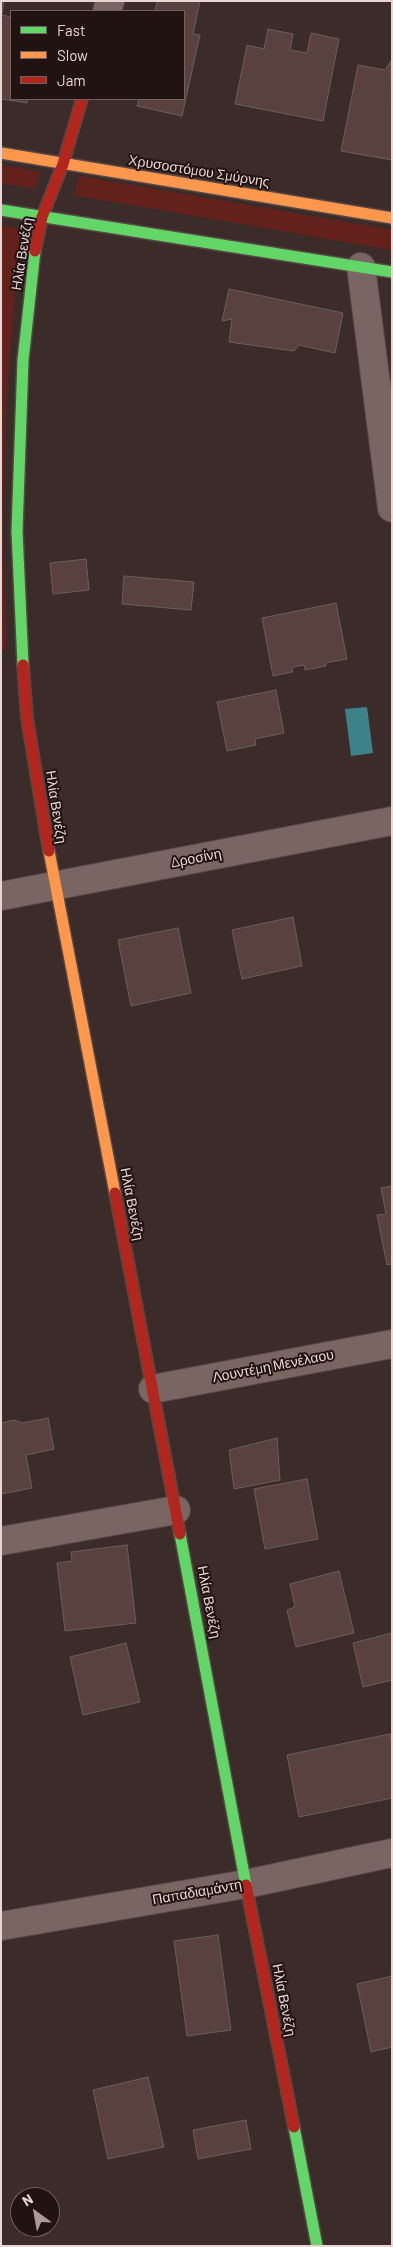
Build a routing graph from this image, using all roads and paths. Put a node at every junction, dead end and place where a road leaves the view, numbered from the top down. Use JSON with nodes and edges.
{"nodes":[{"id":1,"x":82,"y":100,"type":"edge"},
{"id":2,"x":1,"y":153,"type":"edge"},
{"id":3,"x":64,"y":164,"type":"junction"},
{"id":4,"x":1,"y":210,"type":"edge"},
{"id":5,"x":42,"y":217,"type":"junction"},
{"id":6,"x":392,"y":218,"type":"edge"},
{"id":7,"x":361,"y":267,"type":"junction"},
{"id":8,"x":392,"y":272,"type":"edge"},
{"id":9,"x":392,"y":508,"type":"edge"},
{"id":10,"x":392,"y":821,"type":"edge"},
{"id":11,"x":54,"y":884,"type":"junction"},
{"id":12,"x":1,"y":896,"type":"edge"},
{"id":13,"x":392,"y":1344,"type":"edge"},
{"id":14,"x":153,"y":1389,"type":"junction"},
{"id":15,"x":176,"y":1510,"type":"junction"},
{"id":16,"x":1,"y":1541,"type":"edge"},
{"id":17,"x":392,"y":1853,"type":"edge"},
{"id":18,"x":246,"y":1884,"type":"junction"},
{"id":19,"x":1,"y":1926,"type":"edge"},
{"id":20,"x":317,"y":2246,"type":"edge"}],
"edges":[{"from":1,"to":3,"type":"street","name":"Ηλία Βενέζη"},
{"from":2,"to":3,"type":"street","name":"Χρυσοστόμου Σμύρνης"},
{"from":3,"to":5,"type":"street","name":"Ηλία Βενέζη"},
{"from":3,"to":6,"type":"street","name":"Χρυσοστόμου Σμύρνης"},
{"from":4,"to":5,"type":"street"},
{"from":5,"to":7,"type":"street"},
{"from":5,"to":11,"type":"street","name":"Ηλία Βενέζη"},
{"from":7,"to":8,"type":"street"},
{"from":7,"to":9,"type":"street"},
{"from":10,"to":11,"type":"street","name":"Δροσίνη"},
{"from":11,"to":12,"type":"street","name":"Δροσίνη"},
{"from":11,"to":14,"type":"street","name":"Ηλία Βενέζη"},
{"from":13,"to":14,"type":"street","name":"Λουντέμη Μενέλαου"},
{"from":14,"to":15,"type":"street","name":"Ηλία Βενέζη"},
{"from":15,"to":16,"type":"street"},
{"from":15,"to":18,"type":"street","name":"Ηλία Βενέζη"},
{"from":17,"to":18,"type":"street","name":"Παπαδιαμάντη"},
{"from":18,"to":19,"type":"street","name":"Παπαδιαμάντη"},
{"from":18,"to":20,"type":"street","name":"Ηλία Βενέζη"}]}
